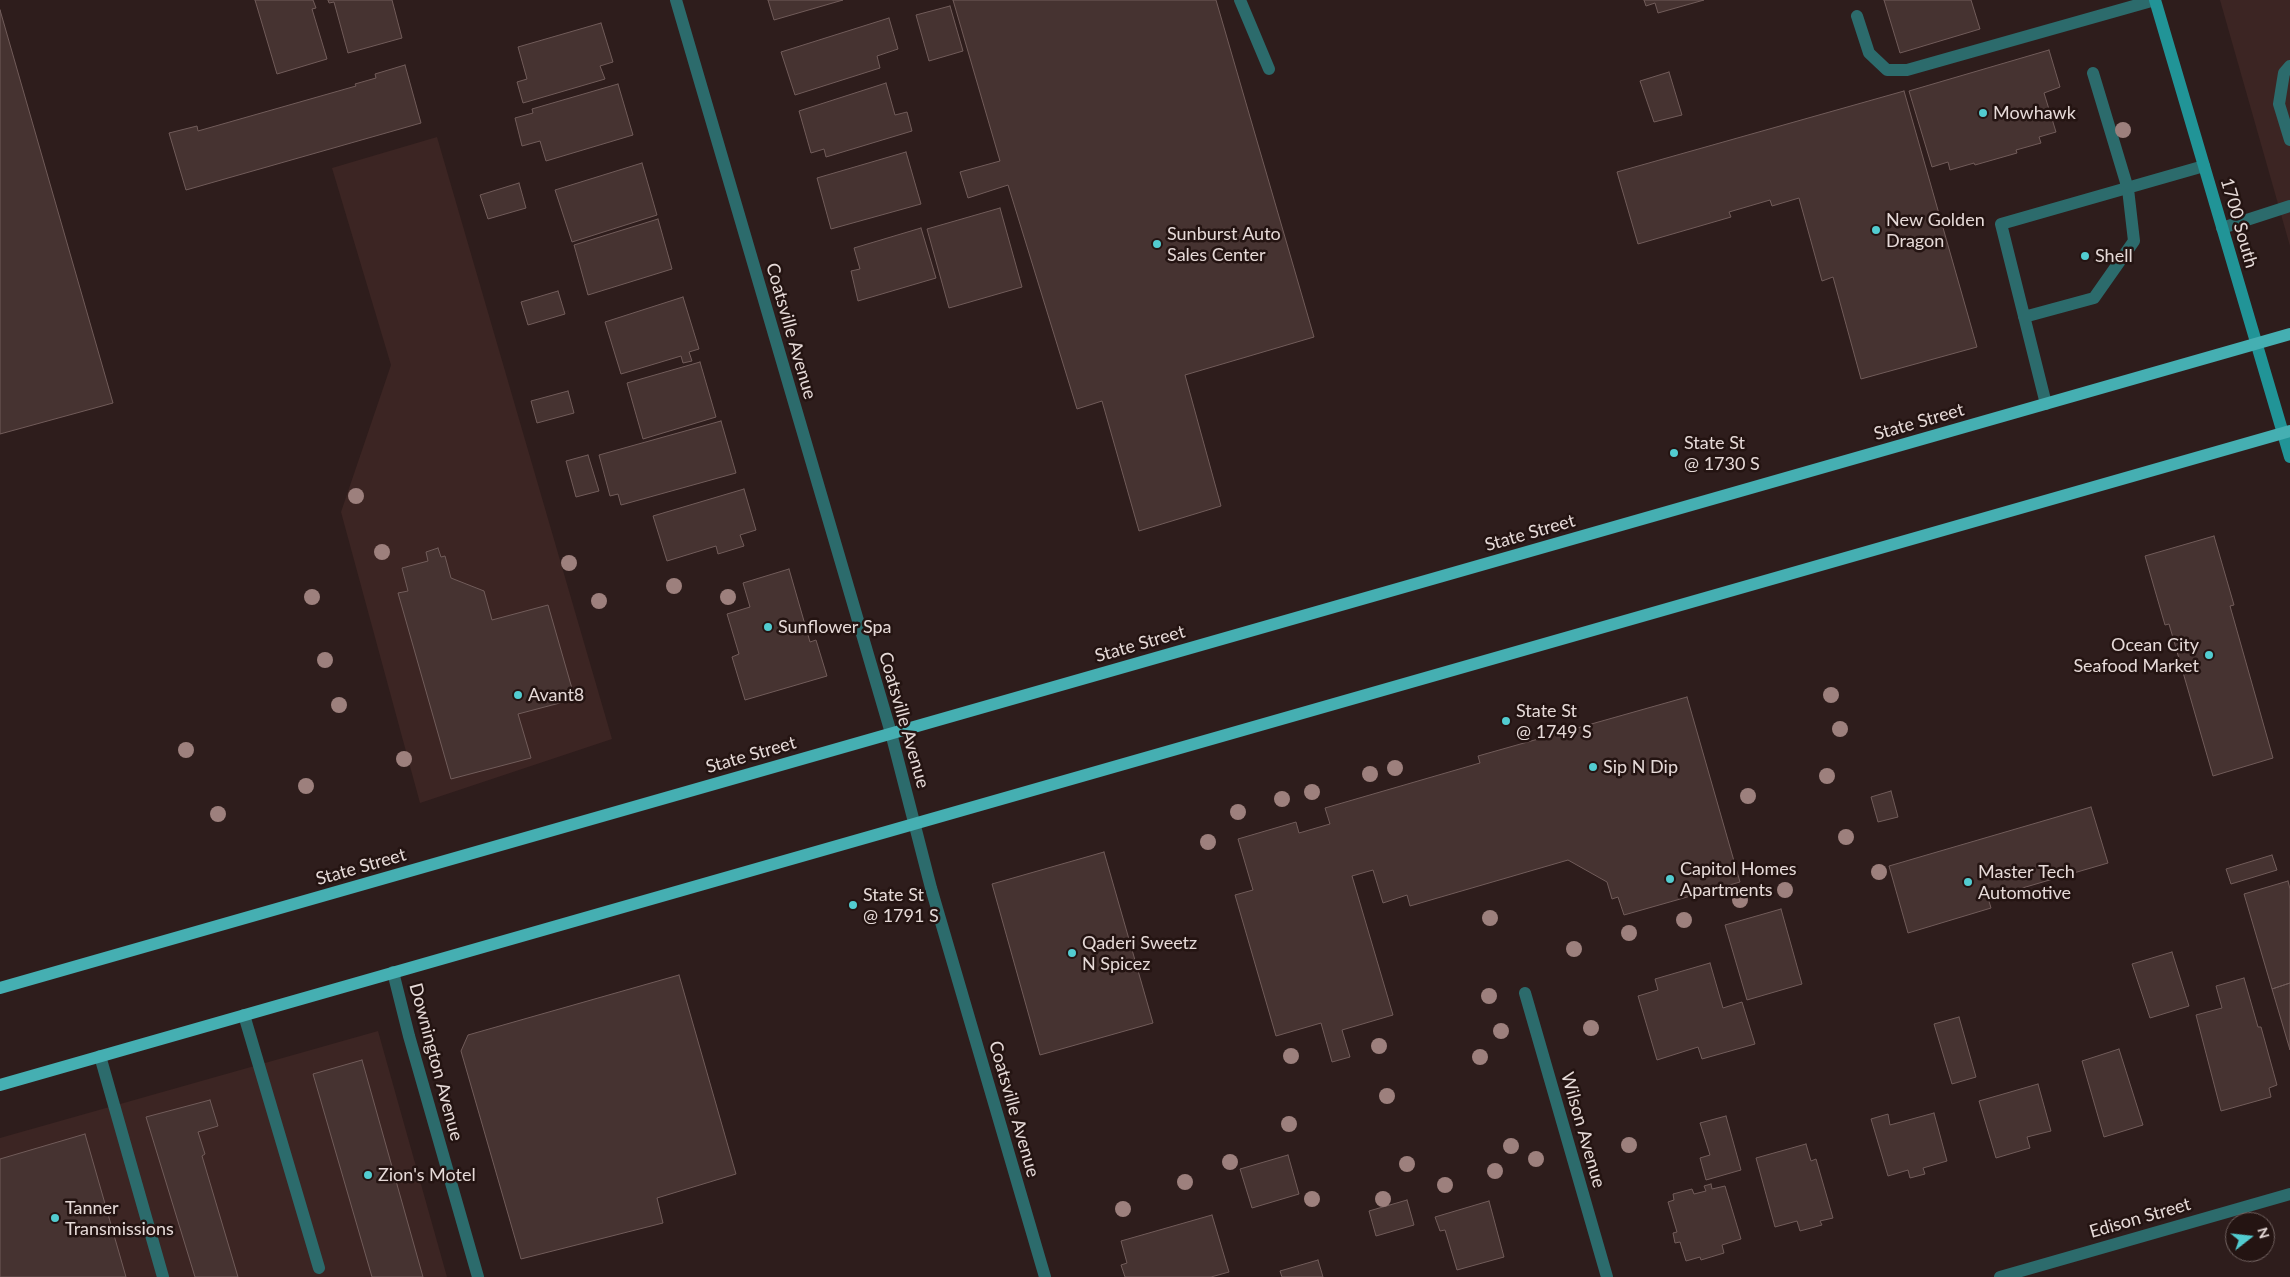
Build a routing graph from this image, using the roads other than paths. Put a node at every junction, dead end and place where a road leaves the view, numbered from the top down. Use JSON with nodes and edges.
{"nodes":[{"id":1,"x":676,"y":0,"type":"edge"},
{"id":2,"x":1240,"y":0,"type":"edge"},
{"id":3,"x":2155,"y":0,"type":"edge"},
{"id":4,"x":1857,"y":16,"type":"dead end"},
{"id":5,"x":2290,"y":66,"type":"edge"},
{"id":6,"x":1269,"y":69,"type":"dead end"},
{"id":7,"x":2093,"y":73,"type":"dead end"},
{"id":8,"x":2290,"y":140,"type":"edge"},
{"id":9,"x":2204,"y":166,"type":"junction"},
{"id":10,"x":2128,"y":188,"type":"junction"},
{"id":11,"x":2290,"y":206,"type":"edge"},
{"id":12,"x":2222,"y":228,"type":"junction"},
{"id":13,"x":2024,"y":318,"type":"junction"},
{"id":14,"x":2290,"y":334,"type":"edge"},
{"id":15,"x":2256,"y":344,"type":"junction"},
{"id":16,"x":2046,"y":404,"type":"junction"},
{"id":17,"x":2287,"y":432,"type":"edge"},
{"id":18,"x":2290,"y":457,"type":"edge"},
{"id":19,"x":891,"y":733,"type":"junction"},
{"id":20,"x":915,"y":824,"type":"junction"},
{"id":21,"x":393,"y":972,"type":"junction"},
{"id":22,"x":0,"y":988,"type":"edge"},
{"id":23,"x":1526,"y":993,"type":"dead end"},
{"id":24,"x":244,"y":1015,"type":"junction"},
{"id":25,"x":100,"y":1056,"type":"junction"},
{"id":26,"x":0,"y":1085,"type":"edge"},
{"id":27,"x":2290,"y":1194,"type":"edge"},
{"id":28,"x":319,"y":1268,"type":"dead end"},
{"id":29,"x":163,"y":1277,"type":"edge"},
{"id":30,"x":478,"y":1277,"type":"edge"},
{"id":31,"x":1045,"y":1277,"type":"edge"},
{"id":32,"x":1607,"y":1277,"type":"edge"},
{"id":33,"x":2000,"y":1277,"type":"edge"}],
"edges":[{"from":1,"to":19,"type":"street","name":"Coatsville Avenue"},
{"from":2,"to":6,"type":"street"},
{"from":3,"to":4,"type":"street"},
{"from":3,"to":9,"type":"street","name":"1700 South"},
{"from":5,"to":8,"type":"street"},
{"from":7,"to":10,"type":"street"},
{"from":9,"to":10,"type":"street"},
{"from":9,"to":12,"type":"street","name":"1700 South"},
{"from":10,"to":13,"type":"street"},
{"from":10,"to":13,"type":"street"},
{"from":11,"to":12,"type":"street"},
{"from":12,"to":15,"type":"street","name":"1700 South"},
{"from":13,"to":16,"type":"street"},
{"from":14,"to":15,"type":"main road","name":"State Street"},
{"from":15,"to":16,"type":"main road","name":"State Street"},
{"from":15,"to":17,"type":"street","name":"1700 South"},
{"from":16,"to":19,"type":"main road","name":"State Street"},
{"from":17,"to":18,"type":"street","name":"1700 South"},
{"from":17,"to":20,"type":"main road"},
{"from":19,"to":20,"type":"street","name":"Coatsville Avenue"},
{"from":19,"to":22,"type":"main road","name":"State Street"},
{"from":20,"to":21,"type":"main road"},
{"from":20,"to":31,"type":"street","name":"Coatsville Avenue"},
{"from":21,"to":24,"type":"main road"},
{"from":21,"to":30,"type":"street","name":"Downington Avenue"},
{"from":23,"to":32,"type":"street","name":"Wilson Avenue"},
{"from":24,"to":25,"type":"main road"},
{"from":24,"to":28,"type":"street"},
{"from":25,"to":26,"type":"main road"},
{"from":25,"to":29,"type":"street"},
{"from":27,"to":33,"type":"street","name":"Edison Street"}]}
